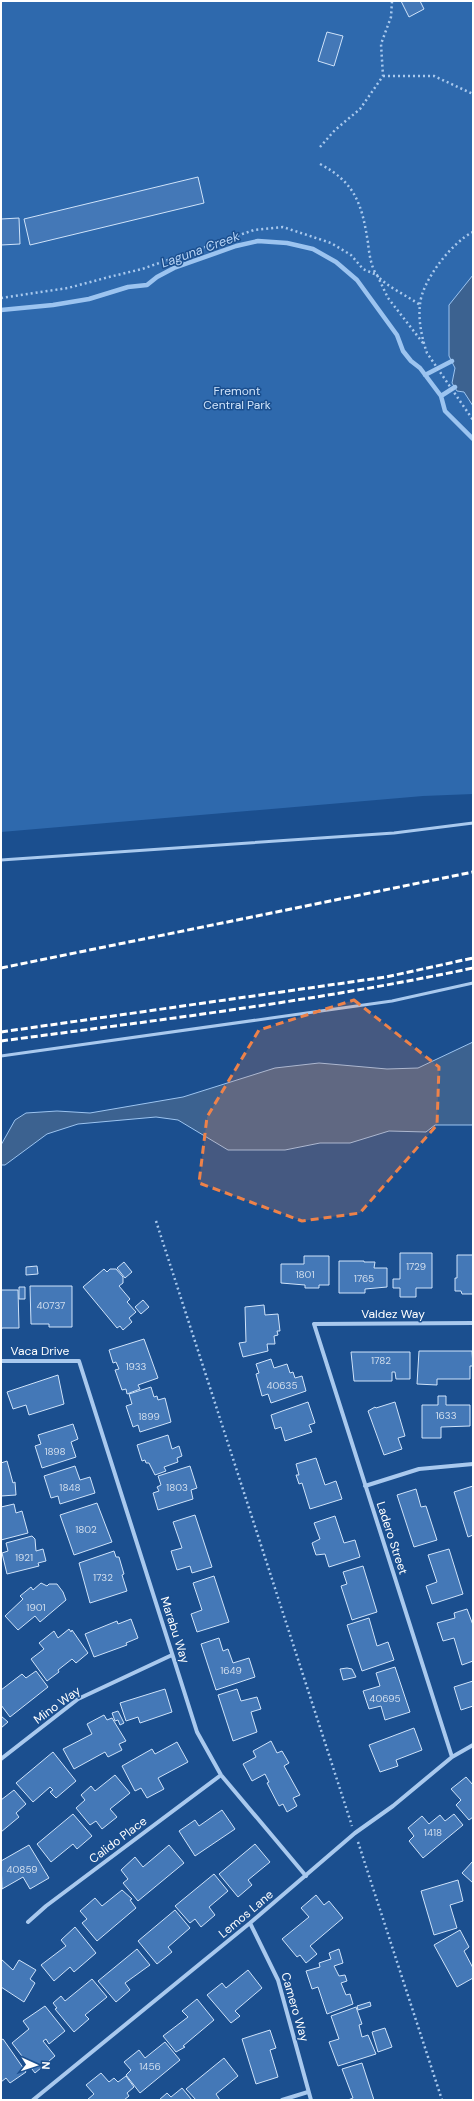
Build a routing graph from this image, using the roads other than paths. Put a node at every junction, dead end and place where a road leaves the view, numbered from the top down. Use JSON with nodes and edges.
{"nodes":[{"id":1,"x":473,"y":823,"type":"edge"},
{"id":2,"x":1,"y":860,"type":"edge"},
{"id":3,"x":473,"y":983,"type":"edge"},
{"id":4,"x":1,"y":1056,"type":"edge"},
{"id":5,"x":473,"y":1323,"type":"edge"},
{"id":6,"x":314,"y":1324,"type":"joint"},
{"id":7,"x":79,"y":1360,"type":"joint"},
{"id":8,"x":1,"y":1361,"type":"edge"},
{"id":9,"x":473,"y":1464,"type":"edge"},
{"id":10,"x":365,"y":1486,"type":"junction"},
{"id":11,"x":172,"y":1655,"type":"junction"},
{"id":12,"x":473,"y":1745,"type":"edge"},
{"id":13,"x":452,"y":1757,"type":"junction"},
{"id":14,"x":1,"y":1759,"type":"edge"},
{"id":15,"x":221,"y":1775,"type":"junction"},
{"id":16,"x":306,"y":1876,"type":"junction"},
{"id":17,"x":28,"y":1922,"type":"dead end"},
{"id":18,"x":250,"y":1923,"type":"junction"},
{"id":19,"x":308,"y":2092,"type":"junction"},
{"id":20,"x":33,"y":2100,"type":"edge"},
{"id":21,"x":282,"y":2100,"type":"edge"},
{"id":22,"x":311,"y":2100,"type":"edge"}],
"edges":[{"from":1,"to":2,"type":"lane"},
{"from":3,"to":4,"type":"lane"},
{"from":5,"to":6,"type":"street","name":"Valdez Way"},
{"from":6,"to":10,"type":"street","name":"Ladero Street"},
{"from":7,"to":8,"type":"street","name":"Vaca Drive"},
{"from":7,"to":11,"type":"street","name":"Marabu Way"},
{"from":9,"to":10,"type":"street"},
{"from":10,"to":13,"type":"street","name":"Ladero Street"},
{"from":11,"to":14,"type":"street","name":"Mino Way"},
{"from":11,"to":15,"type":"street","name":"Marabu Way"},
{"from":12,"to":13,"type":"street","name":"Lemos Lane"},
{"from":13,"to":16,"type":"street","name":"Lemos Lane"},
{"from":15,"to":16,"type":"street","name":"Marabu Way"},
{"from":15,"to":17,"type":"street","name":"Calido Place"},
{"from":16,"to":18,"type":"street","name":"Lemos Lane"},
{"from":18,"to":19,"type":"street","name":"Camero Way"},
{"from":18,"to":20,"type":"street","name":"Lemos Lane"},
{"from":19,"to":21,"type":"street"},
{"from":19,"to":22,"type":"street","name":"Camero Way"}]}
